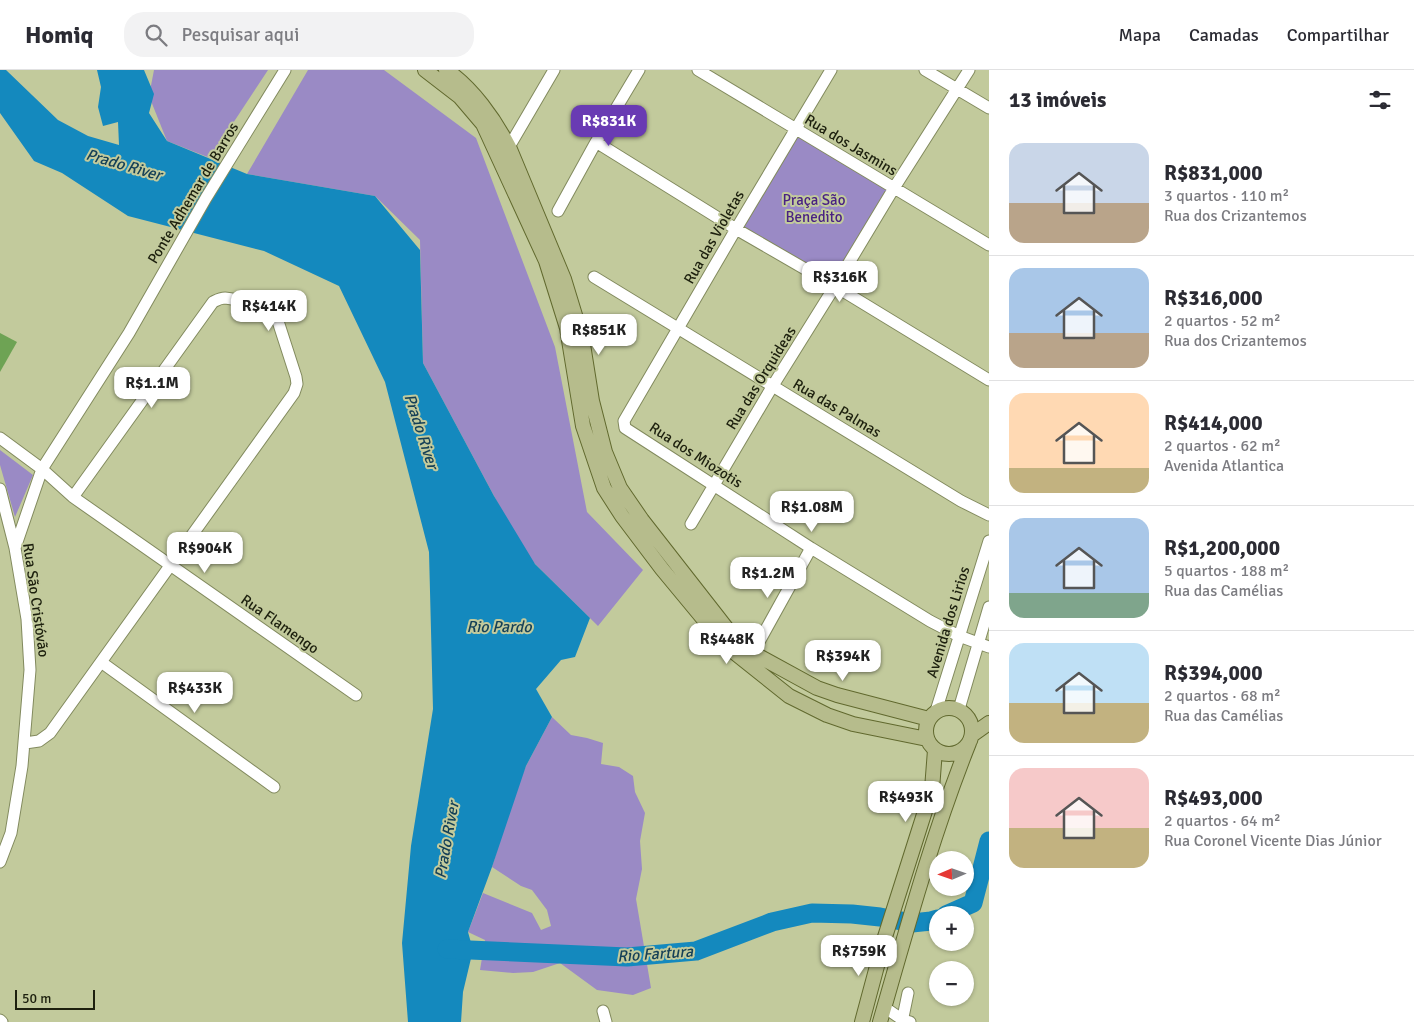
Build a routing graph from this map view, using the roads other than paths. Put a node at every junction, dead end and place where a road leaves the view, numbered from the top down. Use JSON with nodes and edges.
{"nodes":[{"id":1,"x":285,"y":70,"type":"edge"},
{"id":2,"x":425,"y":70,"type":"edge"},
{"id":3,"x":446,"y":70,"type":"edge"},
{"id":4,"x":554,"y":70,"type":"edge"},
{"id":5,"x":639,"y":70,"type":"edge"},
{"id":6,"x":698,"y":70,"type":"edge"},
{"id":7,"x":831,"y":70,"type":"edge"},
{"id":8,"x":925,"y":70,"type":"edge"},
{"id":9,"x":968,"y":70,"type":"edge"},
{"id":10,"x":957,"y":89,"type":"junction"},
{"id":11,"x":989,"y":108,"type":"edge"},
{"id":12,"x":795,"y":129,"type":"junction"},
{"id":13,"x":596,"y":142,"type":"junction"},
{"id":14,"x":509,"y":147,"type":"junction"},
{"id":15,"x":894,"y":188,"type":"junction"},
{"id":16,"x":558,"y":211,"type":"dead end"},
{"id":17,"x":736,"y":229,"type":"junction"},
{"id":18,"x":989,"y":245,"type":"edge"},
{"id":19,"x":594,"y":277,"type":"dead end"},
{"id":20,"x":835,"y":286,"type":"junction"},
{"id":21,"x":678,"y":328,"type":"junction"},
{"id":22,"x":989,"y":380,"type":"edge"},
{"id":23,"x":772,"y":387,"type":"junction"},
{"id":24,"x":624,"y":421,"type":"joint"},
{"id":25,"x":0,"y":438,"type":"edge"},
{"id":26,"x":42,"y":469,"type":"junction"},
{"id":27,"x":714,"y":485,"type":"junction"},
{"id":28,"x":0,"y":489,"type":"edge"},
{"id":29,"x":73,"y":497,"type":"junction"},
{"id":30,"x":989,"y":515,"type":"edge"},
{"id":31,"x":692,"y":524,"type":"dead end"},
{"id":32,"x":989,"y":541,"type":"edge"},
{"id":33,"x":15,"y":548,"type":"junction"},
{"id":34,"x":811,"y":548,"type":"junction"},
{"id":35,"x":170,"y":566,"type":"junction"},
{"id":36,"x":989,"y":606,"type":"edge"},
{"id":37,"x":959,"y":636,"type":"junction"},
{"id":38,"x":978,"y":643,"type":"junction"},
{"id":39,"x":989,"y":647,"type":"edge"},
{"id":40,"x":750,"y":658,"type":"junction"},
{"id":41,"x":101,"y":662,"type":"junction"},
{"id":42,"x":356,"y":695,"type":"dead end"},
{"id":43,"x":959,"y":709,"type":"junction"},
{"id":44,"x":932,"y":715,"type":"junction"},
{"id":45,"x":989,"y":716,"type":"edge"},
{"id":46,"x":970,"y":719,"type":"junction"},
{"id":47,"x":989,"y":723,"type":"edge"},
{"id":48,"x":971,"y":739,"type":"junction"},
{"id":49,"x":25,"y":743,"type":"junction"},
{"id":50,"x":931,"y":744,"type":"junction"},
{"id":51,"x":274,"y":787,"type":"dead end"},
{"id":52,"x":0,"y":862,"type":"edge"},
{"id":53,"x":908,"y":993,"type":"dead end"},
{"id":54,"x":884,"y":1007,"type":"junction"},
{"id":55,"x":862,"y":1022,"type":"edge"},
{"id":56,"x":880,"y":1022,"type":"edge"},
{"id":57,"x":904,"y":1022,"type":"edge"}],
"edges":[{"from":1,"to":26,"type":"street","name":"Ponte Adhemar de Barros"},
{"from":2,"to":40,"type":"main road"},
{"from":3,"to":14,"type":"main road"},
{"from":4,"to":14,"type":"street"},
{"from":5,"to":13,"type":"street"},
{"from":6,"to":12,"type":"street","name":"Rua dos Jasmins"},
{"from":7,"to":12,"type":"street","name":"Rua das Violetas"},
{"from":8,"to":10,"type":"street"},
{"from":9,"to":10,"type":"street","name":"Rua das Orquideas"},
{"from":10,"to":11,"type":"street"},
{"from":10,"to":15,"type":"street","name":"Rua das Orquideas"},
{"from":12,"to":15,"type":"street","name":"Rua dos Jasmins"},
{"from":12,"to":17,"type":"street","name":"Rua das Violetas"},
{"from":13,"to":16,"type":"street"},
{"from":13,"to":17,"type":"street"},
{"from":14,"to":40,"type":"main road"},
{"from":15,"to":18,"type":"street","name":"Rua dos Jasmins"},
{"from":15,"to":20,"type":"street","name":"Rua das Orquideas"},
{"from":17,"to":20,"type":"street"},
{"from":17,"to":21,"type":"street","name":"Rua das Violetas"},
{"from":19,"to":21,"type":"street","name":"Rua das Palmas"},
{"from":20,"to":22,"type":"street"},
{"from":20,"to":23,"type":"street","name":"Rua das Orquideas"},
{"from":21,"to":23,"type":"street","name":"Rua das Palmas"},
{"from":21,"to":24,"type":"street","name":"Rua das Violetas"},
{"from":23,"to":27,"type":"street","name":"Rua das Orquideas"},
{"from":23,"to":30,"type":"street","name":"Rua das Palmas"},
{"from":24,"to":27,"type":"street","name":"Rua dos Miozotis"},
{"from":25,"to":26,"type":"street","name":"Rua Flamengo"},
{"from":26,"to":29,"type":"street","name":"Rua Flamengo"},
{"from":26,"to":33,"type":"street","name":"Ponte Adhemar de Barros"},
{"from":27,"to":31,"type":"street","name":"Rua das Orquideas"},
{"from":27,"to":34,"type":"street","name":"Rua dos Miozotis"},
{"from":28,"to":33,"type":"street","name":"Rua São Cristóvão"},
{"from":29,"to":35,"type":"street","name":"Rua Flamengo"},
{"from":29,"to":35,"type":"street"},
{"from":32,"to":37,"type":"street","name":"Avenida dos Lirios"},
{"from":33,"to":49,"type":"street","name":"Rua São Cristóvão"},
{"from":34,"to":37,"type":"street","name":"Rua dos Miozotis"},
{"from":34,"to":40,"type":"street"},
{"from":35,"to":41,"type":"street"},
{"from":35,"to":42,"type":"street","name":"Rua Flamengo"},
{"from":36,"to":38,"type":"street"},
{"from":37,"to":38,"type":"street","name":"Rua dos Miozotis"},
{"from":37,"to":44,"type":"street","name":"Avenida dos Lirios"},
{"from":38,"to":39,"type":"street","name":"Rua dos Miozotis"},
{"from":38,"to":43,"type":"street"},
{"from":40,"to":44,"type":"main road"},
{"from":40,"to":50,"type":"main road"},
{"from":41,"to":49,"type":"street"},
{"from":41,"to":51,"type":"street"},
{"from":43,"to":44,"type":"main road"},
{"from":43,"to":46,"type":"main road"},
{"from":44,"to":50,"type":"main road"},
{"from":45,"to":46,"type":"main road"},
{"from":46,"to":48,"type":"main road"},
{"from":47,"to":48,"type":"main road"},
{"from":48,"to":50,"type":"main road"},
{"from":48,"to":54,"type":"main road"},
{"from":49,"to":52,"type":"street","name":"Rua São Cristóvão"},
{"from":50,"to":55,"type":"main road"},
{"from":53,"to":57,"type":"street"},
{"from":54,"to":56,"type":"main road"},
{"from":54,"to":57,"type":"street"}]}
